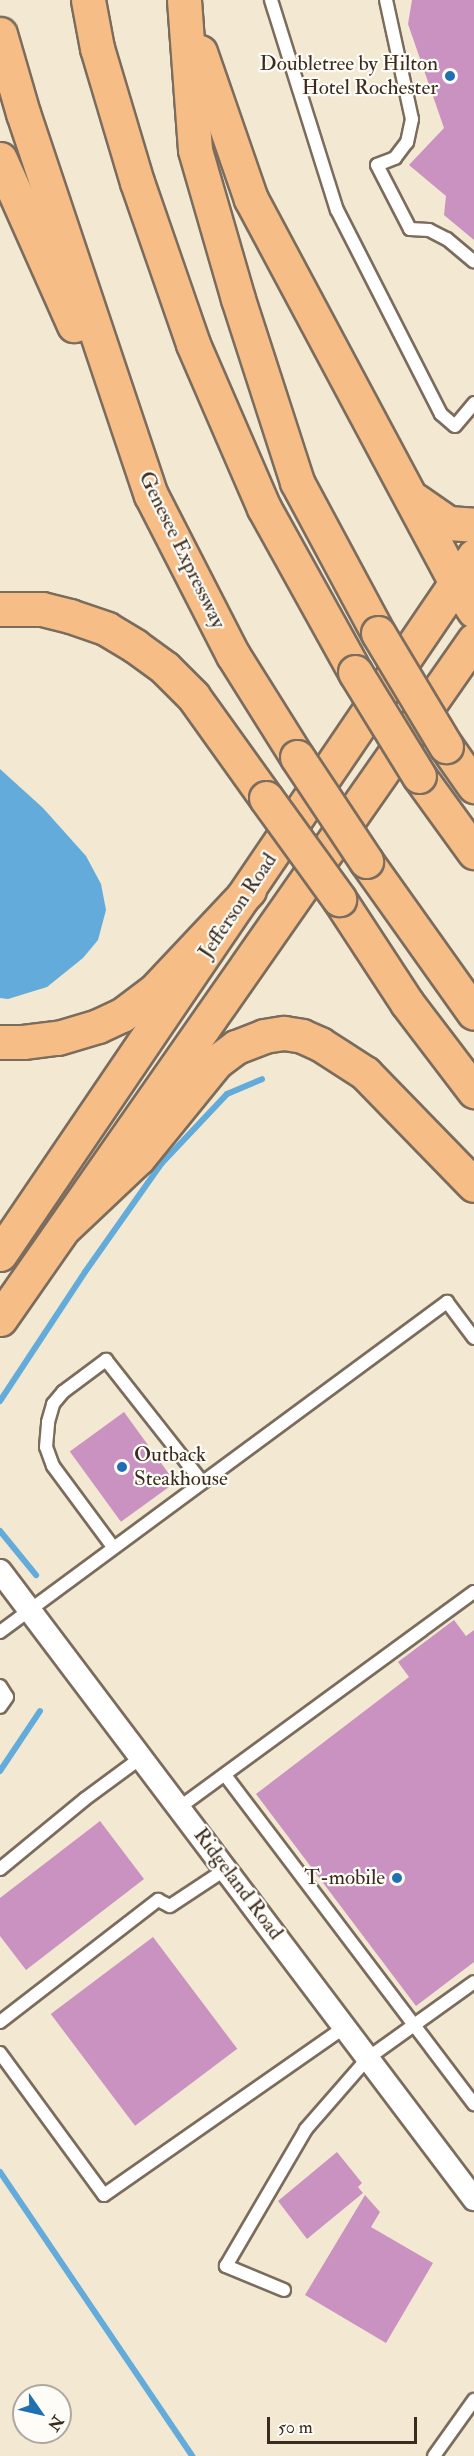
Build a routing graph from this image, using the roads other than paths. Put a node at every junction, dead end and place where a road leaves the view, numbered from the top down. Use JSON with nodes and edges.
{"nodes":[{"id":1,"x":88,"y":0,"type":"edge"},
{"id":2,"x":272,"y":0,"type":"edge"},
{"id":3,"x":386,"y":0,"type":"edge"},
{"id":4,"x":185,"y":5,"type":"edge"},
{"id":5,"x":0,"y":34,"type":"edge"},
{"id":6,"x":0,"y":159,"type":"edge"},
{"id":7,"x":474,"y":261,"type":"edge"},
{"id":8,"x":474,"y":403,"type":"edge"},
{"id":9,"x":151,"y":495,"type":"junction"},
{"id":10,"x":410,"y":495,"type":"junction"},
{"id":11,"x":474,"y":525,"type":"edge"},
{"id":12,"x":474,"y":556,"type":"edge"},
{"id":13,"x":456,"y":583,"type":"junction"},
{"id":14,"x":0,"y":609,"type":"edge"},
{"id":15,"x":474,"y":611,"type":"edge"},
{"id":16,"x":474,"y":640,"type":"edge"},
{"id":17,"x":474,"y":786,"type":"edge"},
{"id":18,"x":474,"y":852,"type":"edge"},
{"id":19,"x":249,"y":891,"type":"junction"},
{"id":20,"x":474,"y":1013,"type":"edge"},
{"id":21,"x":0,"y":1042,"type":"edge"},
{"id":22,"x":474,"y":1090,"type":"edge"},
{"id":23,"x":474,"y":1185,"type":"edge"},
{"id":24,"x":66,"y":1226,"type":"junction"},
{"id":25,"x":0,"y":1254,"type":"edge"},
{"id":26,"x":0,"y":1319,"type":"edge"},
{"id":27,"x":474,"y":1338,"type":"edge"},
{"id":28,"x":202,"y":1482,"type":"junction"},
{"id":29,"x":113,"y":1547,"type":"junction"},
{"id":30,"x":0,"y":1571,"type":"edge"},
{"id":31,"x":474,"y":1592,"type":"edge"},
{"id":32,"x":31,"y":1608,"type":"junction"},
{"id":33,"x":0,"y":1632,"type":"edge"},
{"id":34,"x":0,"y":1686,"type":"edge"},
{"id":35,"x":0,"y":1707,"type":"edge"},
{"id":36,"x":142,"y":1757,"type":"junction"},
{"id":37,"x":225,"y":1774,"type":"junction"},
{"id":38,"x":180,"y":1807,"type":"junction"},
{"id":39,"x":0,"y":1869,"type":"edge"},
{"id":40,"x":226,"y":1869,"type":"junction"},
{"id":41,"x":474,"y":1982,"type":"edge"},
{"id":42,"x":0,"y":2022,"type":"edge"},
{"id":43,"x":413,"y":2026,"type":"junction"},
{"id":44,"x":345,"y":2027,"type":"junction"},
{"id":45,"x":0,"y":2053,"type":"edge"},
{"id":46,"x":368,"y":2058,"type":"junction"},
{"id":47,"x":474,"y":2104,"type":"edge"},
{"id":48,"x":474,"y":2199,"type":"edge"},
{"id":49,"x":284,"y":2290,"type":"dead end"},
{"id":50,"x":474,"y":2400,"type":"edge"},
{"id":51,"x":434,"y":2456,"type":"edge"}],
"edges":[{"from":1,"to":18,"type":"main road","bridge":true},
{"from":2,"to":8,"type":"lane"},
{"from":3,"to":7,"type":"lane"},
{"from":4,"to":10,"type":"main road"},
{"from":4,"to":17,"type":"main road","bridge":true},
{"from":5,"to":9,"type":"main road","name":"Genesee Expressway"},
{"from":6,"to":9,"type":"main road"},
{"from":9,"to":20,"type":"main road","name":"Genesee Expressway","bridge":true},
{"from":10,"to":11,"type":"main road"},
{"from":10,"to":13,"type":"main road"},
{"from":12,"to":13,"type":"main road","name":"Jefferson Road"},
{"from":13,"to":15,"type":"main road"},
{"from":13,"to":19,"type":"main road","name":"Jefferson Road"},
{"from":14,"to":22,"type":"main road","bridge":true},
{"from":16,"to":24,"type":"main road","name":"Jefferson Road"},
{"from":19,"to":21,"type":"main road"},
{"from":19,"to":25,"type":"main road","name":"Jefferson Road"},
{"from":23,"to":24,"type":"main road"},
{"from":24,"to":26,"type":"main road","name":"Jefferson Road"},
{"from":27,"to":28,"type":"lane"},
{"from":28,"to":29,"type":"lane"},
{"from":28,"to":29,"type":"lane"},
{"from":29,"to":32,"type":"lane"},
{"from":30,"to":32,"type":"street","name":"Ridgeland Road"},
{"from":31,"to":37,"type":"lane"},
{"from":32,"to":33,"type":"lane"},
{"from":32,"to":36,"type":"street","name":"Ridgeland Road"},
{"from":34,"to":35,"type":"lane"},
{"from":36,"to":38,"type":"street","name":"Ridgeland Road"},
{"from":36,"to":39,"type":"lane"},
{"from":37,"to":38,"type":"lane"},
{"from":37,"to":43,"type":"lane"},
{"from":38,"to":40,"type":"street","name":"Ridgeland Road"},
{"from":40,"to":42,"type":"lane"},
{"from":40,"to":44,"type":"street","name":"Ridgeland Road"},
{"from":41,"to":43,"type":"lane"},
{"from":43,"to":46,"type":"lane"},
{"from":43,"to":47,"type":"lane"},
{"from":44,"to":45,"type":"lane"},
{"from":44,"to":46,"type":"street","name":"Ridgeland Road"},
{"from":46,"to":48,"type":"street","name":"Ridgeland Road"},
{"from":46,"to":49,"type":"lane"},
{"from":50,"to":51,"type":"lane"}]}
